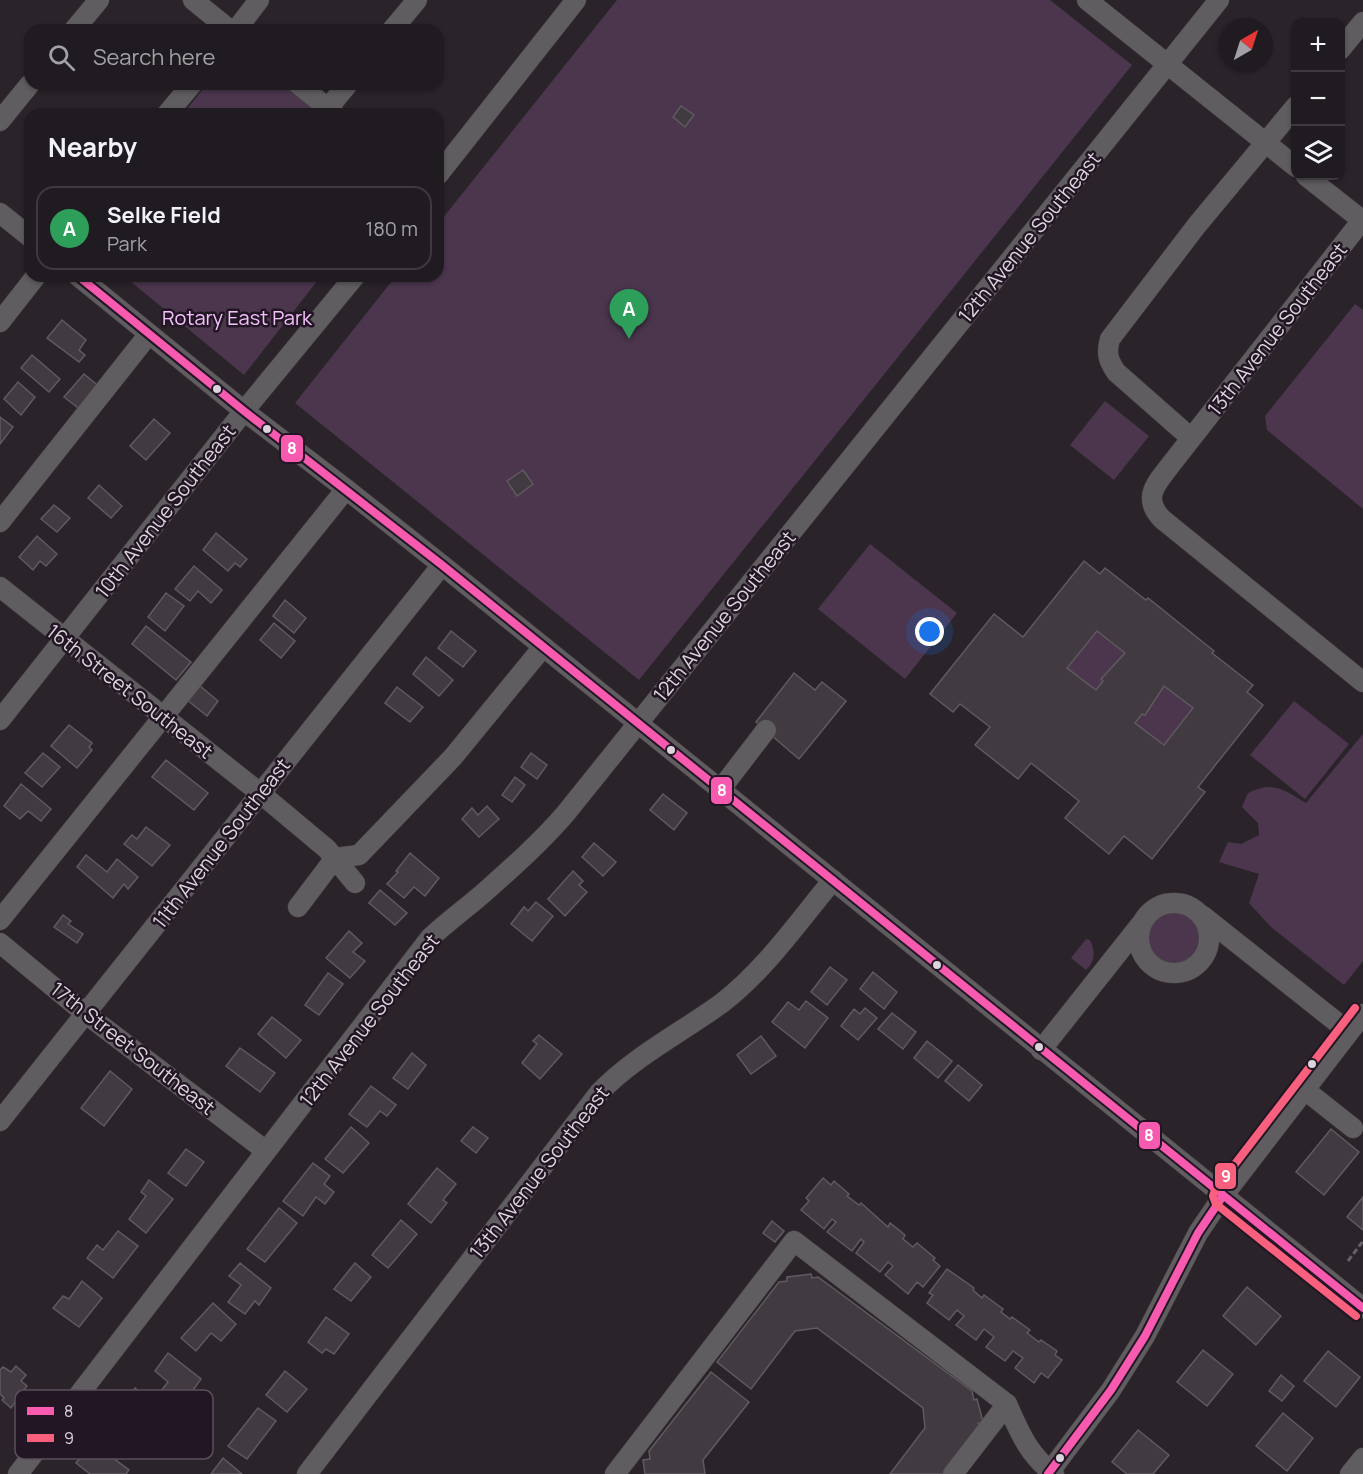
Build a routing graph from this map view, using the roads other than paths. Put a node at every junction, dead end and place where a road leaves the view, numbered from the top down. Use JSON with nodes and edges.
{"nodes":[{"id":1,"x":99,"y":0,"type":"edge"},
{"id":2,"x":193,"y":0,"type":"edge"},
{"id":3,"x":260,"y":0,"type":"edge"},
{"id":4,"x":417,"y":0,"type":"edge"},
{"id":5,"x":576,"y":0,"type":"edge"},
{"id":6,"x":1087,"y":0,"type":"edge"},
{"id":7,"x":1219,"y":0,"type":"edge"},
{"id":8,"x":1363,"y":22,"type":"edge"},
{"id":9,"x":79,"y":24,"type":"edge"},
{"id":10,"x":223,"y":24,"type":"edge"},
{"id":11,"x":241,"y":24,"type":"edge"},
{"id":12,"x":397,"y":24,"type":"edge"},
{"id":13,"x":1345,"y":45,"type":"edge"},
{"id":14,"x":1168,"y":65,"type":"junction"},
{"id":15,"x":25,"y":90,"type":"edge"},
{"id":16,"x":187,"y":90,"type":"edge"},
{"id":17,"x":306,"y":90,"type":"edge"},
{"id":18,"x":344,"y":90,"type":"edge"},
{"id":19,"x":172,"y":108,"type":"edge"},
{"id":20,"x":328,"y":108,"type":"edge"},
{"id":21,"x":334,"y":108,"type":"edge"},
{"id":22,"x":1291,"y":112,"type":"edge"},
{"id":23,"x":0,"y":121,"type":"edge"},
{"id":24,"x":1266,"y":143,"type":"junction"},
{"id":25,"x":1291,"y":163,"type":"edge"},
{"id":26,"x":444,"y":167,"type":"edge"},
{"id":27,"x":1311,"y":180,"type":"edge"},
{"id":28,"x":0,"y":213,"type":"edge"},
{"id":29,"x":1363,"y":220,"type":"edge"},
{"id":30,"x":24,"y":232,"type":"edge"},
{"id":31,"x":31,"y":282,"type":"edge"},
{"id":32,"x":85,"y":282,"type":"edge"},
{"id":33,"x":351,"y":282,"type":"edge"},
{"id":34,"x":0,"y":321,"type":"edge"},
{"id":35,"x":149,"y":334,"type":"junction"},
{"id":36,"x":244,"y":411,"type":"junction"},
{"id":37,"x":1191,"y":438,"type":"junction"},
{"id":38,"x":346,"y":489,"type":"junction"},
{"id":39,"x":0,"y":522,"type":"edge"},
{"id":40,"x":442,"y":566,"type":"junction"},
{"id":41,"x":0,"y":587,"type":"edge"},
{"id":42,"x":64,"y":639,"type":"junction"},
{"id":43,"x":543,"y":647,"type":"junction"},
{"id":44,"x":1363,"y":682,"type":"edge"},
{"id":45,"x":163,"y":717,"type":"junction"},
{"id":46,"x":0,"y":720,"type":"edge"},
{"id":47,"x":638,"y":724,"type":"junction"},
{"id":48,"x":766,"y":730,"type":"dead end"},
{"id":49,"x":720,"y":790,"type":"junction"},
{"id":50,"x":260,"y":793,"type":"junction"},
{"id":51,"x":334,"y":858,"type":"junction"},
{"id":52,"x":832,"y":880,"type":"junction"},
{"id":53,"x":355,"y":883,"type":"dead end"},
{"id":54,"x":298,"y":907,"type":"dead end"},
{"id":55,"x":1198,"y":912,"type":"junction"},
{"id":56,"x":0,"y":920,"type":"edge"},
{"id":57,"x":1144,"y":920,"type":"junction"},
{"id":58,"x":0,"y":943,"type":"edge"},
{"id":59,"x":1241,"y":946,"type":"junction"},
{"id":60,"x":1207,"y":953,"type":"junction"},
{"id":61,"x":1150,"y":964,"type":"junction"},
{"id":62,"x":1108,"y":967,"type":"junction"},
{"id":63,"x":86,"y":1014,"type":"junction"},
{"id":64,"x":1363,"y":1014,"type":"edge"},
{"id":65,"x":1349,"y":1032,"type":"junction"},
{"id":66,"x":1041,"y":1050,"type":"junction"},
{"id":67,"x":1305,"y":1090,"type":"junction"},
{"id":68,"x":0,"y":1121,"type":"edge"},
{"id":69,"x":1353,"y":1128,"type":"dead end"},
{"id":70,"x":266,"y":1151,"type":"junction"},
{"id":71,"x":1223,"y":1196,"type":"junction"},
{"id":72,"x":1363,"y":1308,"type":"edge"},
{"id":73,"x":82,"y":1390,"type":"edge"},
{"id":74,"x":1006,"y":1404,"type":"junction"},
{"id":75,"x":1363,"y":1458,"type":"edge"},
{"id":76,"x":30,"y":1459,"type":"edge"},
{"id":77,"x":1051,"y":1473,"type":"edge"},
{"id":78,"x":18,"y":1474,"type":"edge"},
{"id":79,"x":307,"y":1474,"type":"edge"},
{"id":80,"x":615,"y":1474,"type":"edge"},
{"id":81,"x":952,"y":1474,"type":"edge"},
{"id":82,"x":1350,"y":1474,"type":"edge"}],
"edges":[{"from":1,"to":9,"type":"street"},
{"from":2,"to":10,"type":"street"},
{"from":3,"to":11,"type":"street"},
{"from":4,"to":12,"type":"street"},
{"from":5,"to":26,"type":"street"},
{"from":6,"to":14,"type":"street"},
{"from":7,"to":14,"type":"street","name":"12th Avenue Southeast"},
{"from":8,"to":13,"type":"street"},
{"from":14,"to":24,"type":"street"},
{"from":14,"to":47,"type":"street","name":"12th Avenue Southeast"},
{"from":15,"to":23,"type":"street"},
{"from":16,"to":19,"type":"street"},
{"from":17,"to":20,"type":"street"},
{"from":18,"to":21,"type":"street"},
{"from":22,"to":24,"type":"street"},
{"from":24,"to":25,"type":"street"},
{"from":24,"to":37,"type":"street"},
{"from":27,"to":29,"type":"street"},
{"from":28,"to":30,"type":"street"},
{"from":29,"to":37,"type":"street","name":"13th Avenue Southeast"},
{"from":31,"to":34,"type":"street"},
{"from":32,"to":35,"type":"street"},
{"from":33,"to":36,"type":"street","name":"10th Avenue Southeast"},
{"from":35,"to":36,"type":"street"},
{"from":35,"to":39,"type":"street"},
{"from":36,"to":38,"type":"street"},
{"from":36,"to":42,"type":"street","name":"10th Avenue Southeast"},
{"from":37,"to":44,"type":"street","name":"13th Avenue Southeast"},
{"from":38,"to":40,"type":"street"},
{"from":38,"to":45,"type":"street"},
{"from":40,"to":43,"type":"street"},
{"from":40,"to":50,"type":"street","name":"11th Avenue Southeast"},
{"from":41,"to":42,"type":"street","name":"16th Street Southeast"},
{"from":42,"to":45,"type":"street","name":"16th Street Southeast"},
{"from":42,"to":46,"type":"street","name":"10th Avenue Southeast"},
{"from":43,"to":47,"type":"street"},
{"from":43,"to":51,"type":"street"},
{"from":45,"to":50,"type":"street","name":"16th Street Southeast"},
{"from":45,"to":56,"type":"street"},
{"from":47,"to":49,"type":"street"},
{"from":47,"to":70,"type":"street","name":"12th Avenue Southeast"},
{"from":48,"to":49,"type":"street"},
{"from":49,"to":52,"type":"street"},
{"from":50,"to":51,"type":"street","name":"16th Street Southeast"},
{"from":50,"to":63,"type":"street","name":"11th Avenue Southeast"},
{"from":51,"to":53,"type":"street","name":"16th Street Southeast"},
{"from":51,"to":54,"type":"street"},
{"from":52,"to":66,"type":"street"},
{"from":52,"to":79,"type":"street","name":"13th Avenue Southeast"},
{"from":55,"to":57,"type":"street"},
{"from":55,"to":59,"type":"street"},
{"from":55,"to":60,"type":"street"},
{"from":57,"to":61,"type":"street"},
{"from":57,"to":62,"type":"street"},
{"from":58,"to":63,"type":"street","name":"17th Street Southeast"},
{"from":59,"to":60,"type":"street"},
{"from":59,"to":65,"type":"street"},
{"from":60,"to":61,"type":"street"},
{"from":61,"to":62,"type":"street"},
{"from":62,"to":66,"type":"street"},
{"from":63,"to":68,"type":"street","name":"11th Avenue Southeast"},
{"from":63,"to":70,"type":"street","name":"17th Street Southeast"},
{"from":64,"to":65,"type":"street"},
{"from":65,"to":67,"type":"street"},
{"from":66,"to":71,"type":"street"},
{"from":67,"to":69,"type":"street"},
{"from":67,"to":71,"type":"street"},
{"from":70,"to":73,"type":"street","name":"12th Avenue Southeast"},
{"from":71,"to":72,"type":"street"},
{"from":71,"to":77,"type":"street"},
{"from":74,"to":77,"type":"street"},
{"from":74,"to":80,"type":"street"},
{"from":74,"to":81,"type":"street"},
{"from":75,"to":82,"type":"street"},
{"from":76,"to":78,"type":"street","name":"12th Avenue Southeast"}]}
